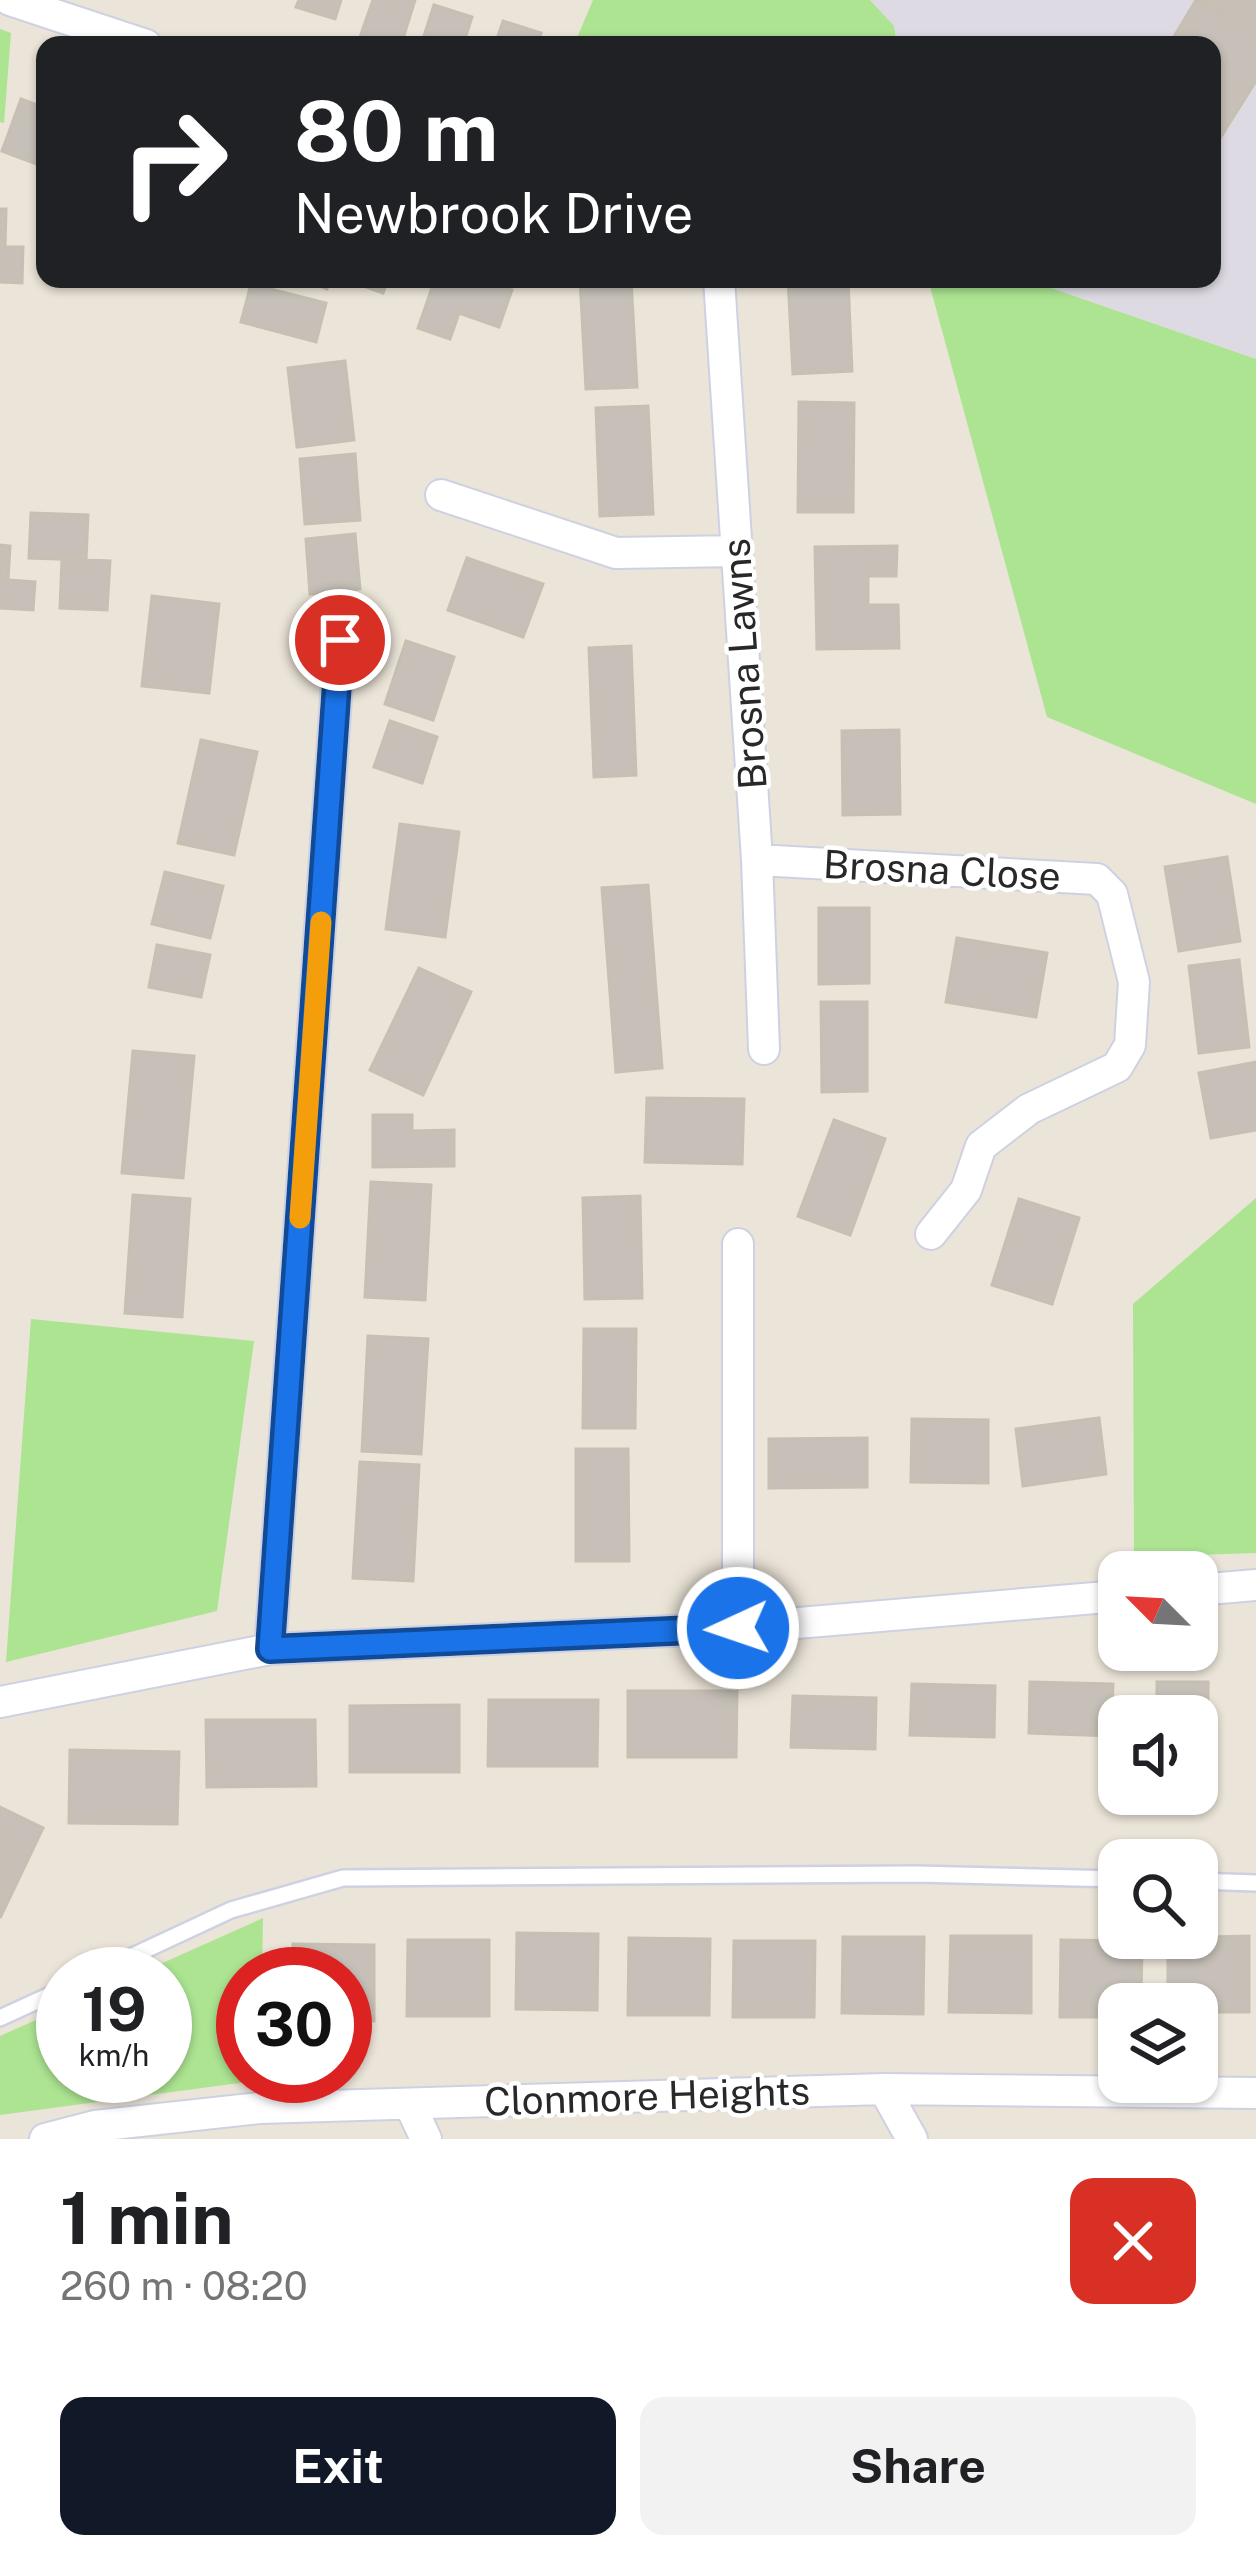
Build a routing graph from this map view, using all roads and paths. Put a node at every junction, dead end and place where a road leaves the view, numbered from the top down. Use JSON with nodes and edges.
{"nodes":[{"id":1,"x":10,"y":0,"type":"edge"},
{"id":2,"x":119,"y":36,"type":"edge"},
{"id":3,"x":720,"y":288,"type":"edge"},
{"id":4,"x":441,"y":495,"type":"dead end"},
{"id":5,"x":736,"y":551,"type":"junction"},
{"id":6,"x":340,"y":640,"type":"dead end"},
{"id":7,"x":757,"y":860,"type":"junction"},
{"id":8,"x":764,"y":1048,"type":"dead end"},
{"id":9,"x":931,"y":1234,"type":"dead end"},
{"id":10,"x":738,"y":1244,"type":"dead end"},
{"id":11,"x":1256,"y":1585,"type":"edge"},
{"id":12,"x":1218,"y":1588,"type":"edge"},
{"id":13,"x":1098,"y":1598,"type":"edge"},
{"id":14,"x":738,"y":1628,"type":"junction"},
{"id":15,"x":270,"y":1649,"type":"junction"},
{"id":16,"x":0,"y":1702,"type":"edge"},
{"id":17,"x":1098,"y":1878,"type":"edge"},
{"id":18,"x":1218,"y":1881,"type":"edge"},
{"id":19,"x":1256,"y":1882,"type":"edge"},
{"id":20,"x":152,"y":1947,"type":"edge"},
{"id":21,"x":36,"y":2001,"type":"edge"},
{"id":22,"x":0,"y":2018,"type":"edge"},
{"id":23,"x":884,"y":2090,"type":"junction"},
{"id":24,"x":1256,"y":2093,"type":"edge"},
{"id":25,"x":410,"y":2104,"type":"junction"},
{"id":26,"x":45,"y":2139,"type":"edge"},
{"id":27,"x":426,"y":2139,"type":"edge"},
{"id":28,"x":912,"y":2139,"type":"edge"}],
"edges":[{"from":1,"to":2,"type":"street"},
{"from":3,"to":5,"type":"street","name":"Brosna Lawns"},
{"from":4,"to":5,"type":"street"},
{"from":5,"to":7,"type":"street","name":"Brosna Lawns"},
{"from":6,"to":15,"type":"street"},
{"from":7,"to":8,"type":"street","name":"Brosna Lawns"},
{"from":7,"to":9,"type":"street","name":"Brosna Close"},
{"from":10,"to":14,"type":"street"},
{"from":11,"to":12,"type":"street"},
{"from":13,"to":14,"type":"street"},
{"from":14,"to":15,"type":"street"},
{"from":15,"to":16,"type":"street"},
{"from":17,"to":20,"type":"lane"},
{"from":18,"to":19,"type":"lane"},
{"from":21,"to":22,"type":"lane"},
{"from":23,"to":24,"type":"street","name":"Clonmore Heights"},
{"from":23,"to":25,"type":"street","name":"Clonmore Heights"},
{"from":23,"to":28,"type":"street"},
{"from":25,"to":26,"type":"street","name":"Clonmore Heights"},
{"from":25,"to":27,"type":"street"}]}
